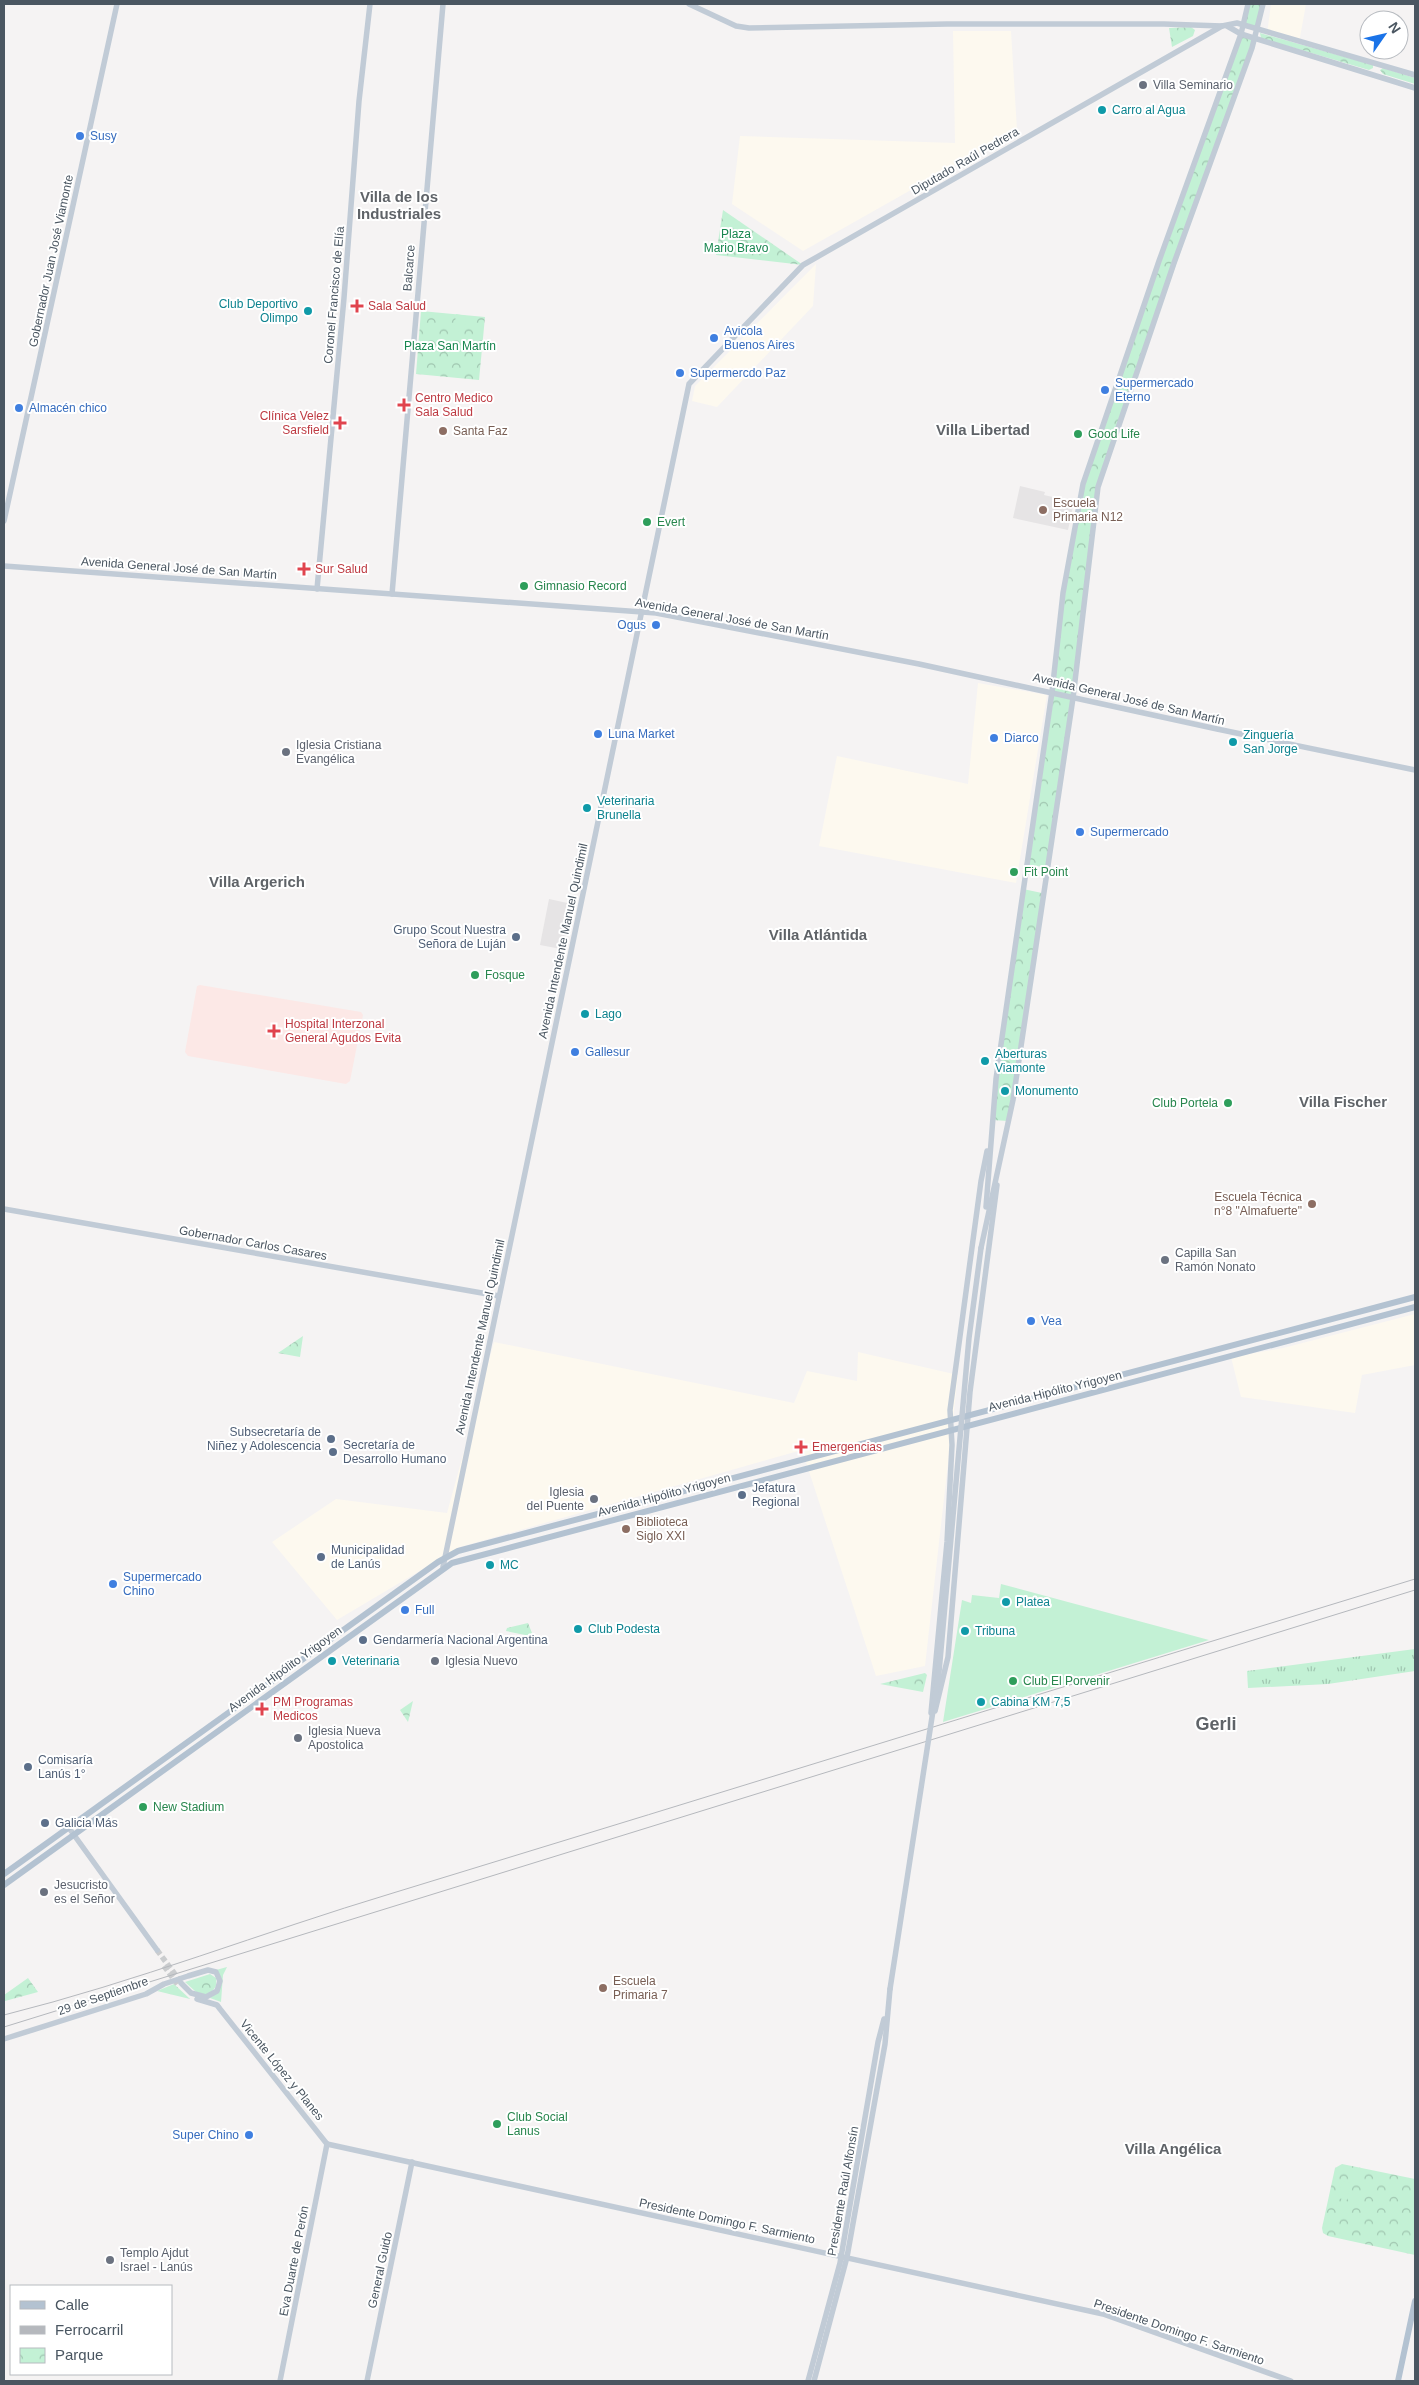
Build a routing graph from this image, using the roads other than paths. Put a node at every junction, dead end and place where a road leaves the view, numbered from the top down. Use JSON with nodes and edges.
{"nodes":[{"id":1,"x":117,"y":4,"type":"edge"},
{"id":2,"x":370,"y":4,"type":"edge"},
{"id":3,"x":443,"y":4,"type":"edge"},
{"id":4,"x":688,"y":4,"type":"edge"},
{"id":5,"x":1248,"y":4,"type":"edge"},
{"id":6,"x":1263,"y":4,"type":"edge"},
{"id":7,"x":1244,"y":25,"type":"junction"},
{"id":8,"x":1224,"y":26,"type":"junction"},
{"id":9,"x":1258,"y":28,"type":"junction"},
{"id":10,"x":1241,"y":34,"type":"junction"},
{"id":11,"x":1255,"y":39,"type":"junction"},
{"id":12,"x":1415,"y":74,"type":"edge"},
{"id":13,"x":1415,"y":88,"type":"edge"},
{"id":14,"x":734,"y":335,"type":"joint"},
{"id":15,"x":4,"y":522,"type":"edge"},
{"id":16,"x":4,"y":566,"type":"edge"},
{"id":17,"x":317,"y":588,"type":"junction"},
{"id":18,"x":392,"y":594,"type":"junction"},
{"id":19,"x":642,"y":611,"type":"junction"},
{"id":20,"x":1052,"y":692,"type":"junction"},
{"id":21,"x":1073,"y":698,"type":"junction"},
{"id":22,"x":1415,"y":770,"type":"edge"},
{"id":23,"x":990,"y":1141,"type":"junction"},
{"id":24,"x":999,"y":1165,"type":"junction"},
{"id":25,"x":4,"y":1209,"type":"edge"},
{"id":26,"x":984,"y":1229,"type":"junction"},
{"id":27,"x":499,"y":1296,"type":"junction"},
{"id":28,"x":1415,"y":1297,"type":"edge"},
{"id":29,"x":1415,"y":1307,"type":"edge"},
{"id":30,"x":969,"y":1416,"type":"junction"},
{"id":31,"x":950,"y":1420,"type":"junction"},
{"id":32,"x":968,"y":1425,"type":"junction"},
{"id":33,"x":951,"y":1430,"type":"junction"},
{"id":34,"x":446,"y":1556,"type":"junction"},
{"id":35,"x":443,"y":1567,"type":"junction"},
{"id":36,"x":930,"y":1727,"type":"junction"},
{"id":37,"x":69,"y":1828,"type":"junction"},
{"id":38,"x":74,"y":1835,"type":"junction"},
{"id":39,"x":4,"y":1874,"type":"edge"},
{"id":40,"x":4,"y":1885,"type":"edge"},
{"id":41,"x":157,"y":1950,"type":"tunnel mouth"},
{"id":42,"x":220,"y":2009,"type":"joint"},
{"id":43,"x":4,"y":2039,"type":"edge"},
{"id":44,"x":328,"y":2144,"type":"junction"},
{"id":45,"x":412,"y":2162,"type":"junction"},
{"id":46,"x":844,"y":2257,"type":"junction"},
{"id":47,"x":1415,"y":2301,"type":"edge"},
{"id":48,"x":280,"y":2381,"type":"edge"},
{"id":49,"x":367,"y":2381,"type":"edge"},
{"id":50,"x":808,"y":2381,"type":"edge"},
{"id":51,"x":814,"y":2381,"type":"edge"},
{"id":52,"x":1291,"y":2381,"type":"edge"},
{"id":53,"x":1398,"y":2381,"type":"edge"}],
"edges":[{"from":1,"to":15,"type":"main road","name":"Gobernador Juan José Viamonte"},
{"from":2,"to":17,"type":"main road","name":"Coronel Francisco de Elía"},
{"from":3,"to":18,"type":"main road","name":"Balcarce"},
{"from":4,"to":8,"type":"main road"},
{"from":5,"to":7,"type":"main road"},
{"from":6,"to":9,"type":"main road"},
{"from":7,"to":8,"type":"main road"},
{"from":7,"to":9,"type":"main road"},
{"from":7,"to":10,"type":"main road"},
{"from":8,"to":10,"type":"main road"},
{"from":8,"to":14,"type":"main road","name":"Diputado Raúl Pedrera"},
{"from":9,"to":11,"type":"main road"},
{"from":9,"to":12,"type":"main road"},
{"from":10,"to":11,"type":"main road"},
{"from":10,"to":20,"type":"main road"},
{"from":11,"to":13,"type":"main road"},
{"from":11,"to":21,"type":"main road"},
{"from":14,"to":19,"type":"main road","name":"Avenida Intendente Manuel Quindimil"},
{"from":16,"to":17,"type":"main road","name":"Avenida General José de San Martín"},
{"from":17,"to":18,"type":"main road","name":"Avenida General José de San Martín"},
{"from":18,"to":19,"type":"main road","name":"Avenida General José de San Martín"},
{"from":19,"to":20,"type":"main road","name":"Avenida General José de San Martín"},
{"from":19,"to":27,"type":"main road","name":"Avenida Intendente Manuel Quindimil"},
{"from":20,"to":21,"type":"main road","name":"Avenida General José de San Martín"},
{"from":20,"to":23,"type":"main road"},
{"from":21,"to":22,"type":"main road","name":"Avenida General José de San Martín"},
{"from":21,"to":24,"type":"main road"},
{"from":23,"to":26,"type":"main road"},
{"from":23,"to":31,"type":"main road"},
{"from":24,"to":26,"type":"main road"},
{"from":24,"to":30,"type":"main road"},
{"from":25,"to":27,"type":"main road","name":"Gobernador Carlos Casares"},
{"from":26,"to":36,"type":"main road","bridge":true},
{"from":27,"to":34,"type":"main road","name":"Avenida Intendente Manuel Quindimil"},
{"from":28,"to":30,"type":"main road","name":"Avenida Hipólito Yrigoyen"},
{"from":29,"to":32,"type":"main road","name":"Avenida Hipólito Yrigoyen"},
{"from":30,"to":31,"type":"main road","name":"Avenida Hipólito Yrigoyen"},
{"from":30,"to":32,"type":"main road"},
{"from":31,"to":33,"type":"main road"},
{"from":31,"to":34,"type":"main road","name":"Avenida Hipólito Yrigoyen"},
{"from":32,"to":33,"type":"main road","name":"Avenida Hipólito Yrigoyen"},
{"from":32,"to":36,"type":"main road","bridge":true},
{"from":33,"to":35,"type":"main road","name":"Avenida Hipólito Yrigoyen"},
{"from":33,"to":36,"type":"main road","bridge":true},
{"from":34,"to":35,"type":"main road","name":"Avenida Intendente Manuel Quindimil"},
{"from":34,"to":37,"type":"main road","name":"Avenida Hipólito Yrigoyen"},
{"from":35,"to":38,"type":"main road","name":"Avenida Hipólito Yrigoyen"},
{"from":36,"to":46,"type":"main road","name":"Presidente Raúl Alfonsín","bridge":true},
{"from":37,"to":38,"type":"main road"},
{"from":37,"to":39,"type":"main road","name":"Avenida Hipólito Yrigoyen"},
{"from":38,"to":40,"type":"main road","name":"Avenida Hipólito Yrigoyen"},
{"from":38,"to":41,"type":"main road"},
{"from":42,"to":43,"type":"main road","name":"29 de Septiembre"},
{"from":42,"to":44,"type":"main road","name":"Vicente López y Planes"},
{"from":44,"to":45,"type":"main road","name":"Presidente Domingo F. Sarmiento"},
{"from":44,"to":48,"type":"main road","name":"Eva Duarte de Perón"},
{"from":45,"to":46,"type":"main road","name":"Presidente Domingo F. Sarmiento"},
{"from":45,"to":49,"type":"main road","name":"General Guido"},
{"from":46,"to":50,"type":"main road","name":"Presidente Raúl Alfonsín"},
{"from":46,"to":51,"type":"main road","name":"Presidente Raúl Alfonsín"},
{"from":46,"to":52,"type":"main road","name":"Presidente Domingo F. Sarmiento"},
{"from":47,"to":53,"type":"main road"}]}
